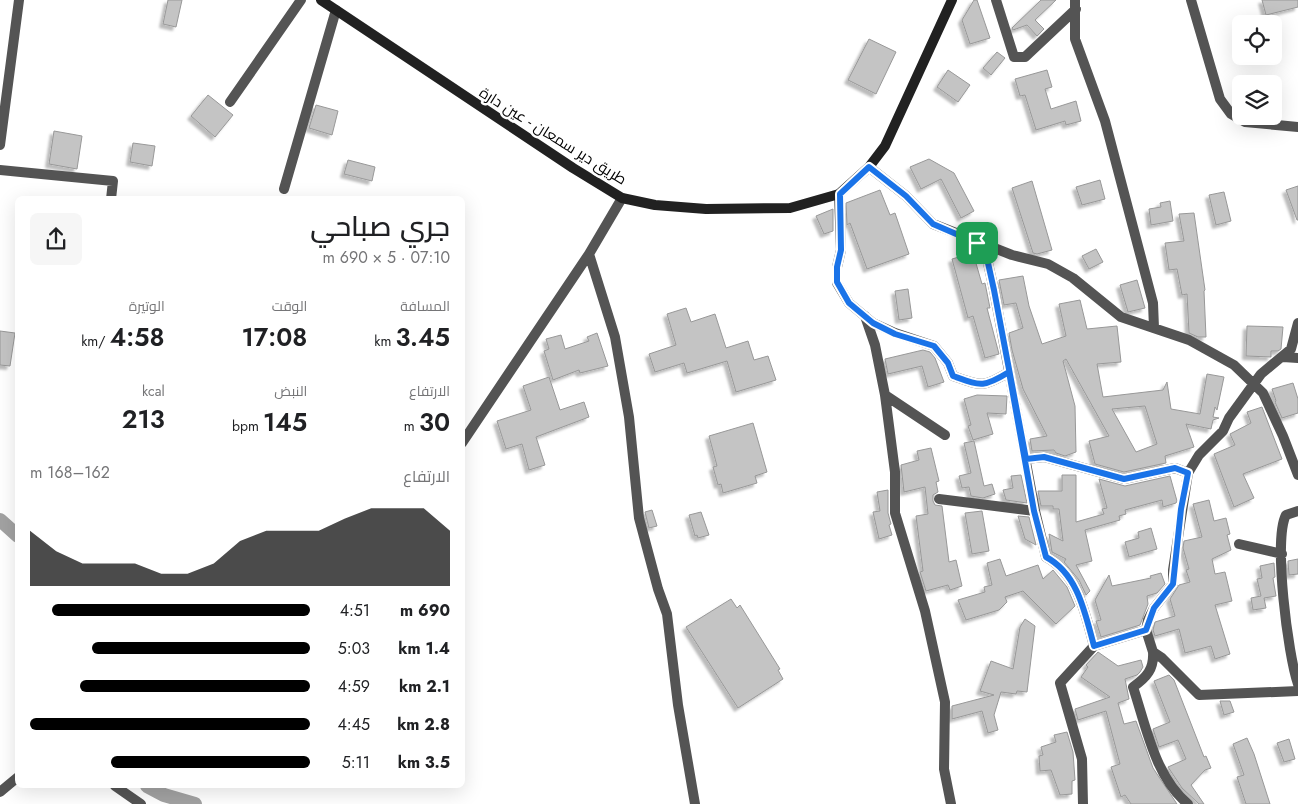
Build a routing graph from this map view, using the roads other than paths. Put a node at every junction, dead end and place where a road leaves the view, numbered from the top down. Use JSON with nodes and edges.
{"nodes":[{"id":1,"x":19,"y":0,"type":"edge"},
{"id":2,"x":301,"y":0,"type":"edge"},
{"id":3,"x":321,"y":0,"type":"edge"},
{"id":4,"x":952,"y":0,"type":"edge"},
{"id":5,"x":996,"y":0,"type":"edge"},
{"id":6,"x":1191,"y":0,"type":"edge"},
{"id":7,"x":1075,"y":5,"type":"edge"},
{"id":8,"x":336,"y":10,"type":"junction"},
{"id":9,"x":230,"y":102,"type":"dead end"},
{"id":10,"x":1298,"y":127,"type":"edge"},
{"id":11,"x":0,"y":145,"type":"edge"},
{"id":12,"x":869,"y":167,"type":"junction"},
{"id":13,"x":0,"y":170,"type":"edge"},
{"id":14,"x":284,"y":189,"type":"dead end"},
{"id":15,"x":840,"y":194,"type":"junction"},
{"id":16,"x":111,"y":196,"type":"edge"},
{"id":17,"x":622,"y":198,"type":"junction"},
{"id":18,"x":984,"y":245,"type":"junction"},
{"id":19,"x":589,"y":254,"type":"junction"},
{"id":20,"x":865,"y":316,"type":"junction"},
{"id":21,"x":1298,"y":323,"type":"edge"},
{"id":22,"x":1154,"y":328,"type":"junction"},
{"id":23,"x":1283,"y":356,"type":"junction"},
{"id":24,"x":1298,"y":358,"type":"edge"},
{"id":25,"x":1009,"y":372,"type":"junction"},
{"id":26,"x":1255,"y":384,"type":"junction"},
{"id":27,"x":886,"y":395,"type":"junction"},
{"id":28,"x":945,"y":435,"type":"dead end"},
{"id":29,"x":465,"y":439,"type":"edge"},
{"id":30,"x":1026,"y":459,"type":"junction"},
{"id":31,"x":1188,"y":473,"type":"junction"},
{"id":32,"x":1298,"y":475,"type":"edge"},
{"id":33,"x":939,"y":499,"type":"dead end"},
{"id":34,"x":1034,"y":511,"type":"junction"},
{"id":35,"x":1298,"y":511,"type":"edge"},
{"id":36,"x":1239,"y":544,"type":"dead end"},
{"id":37,"x":1282,"y":554,"type":"junction"},
{"id":38,"x":1146,"y":630,"type":"junction"},
{"id":39,"x":1094,"y":646,"type":"junction"},
{"id":40,"x":1153,"y":652,"type":"junction"},
{"id":41,"x":1298,"y":684,"type":"edge"},
{"id":42,"x":1298,"y":691,"type":"edge"},
{"id":43,"x":15,"y":780,"type":"edge"},
{"id":44,"x":118,"y":788,"type":"edge"},
{"id":45,"x":0,"y":792,"type":"edge"},
{"id":46,"x":141,"y":804,"type":"edge"},
{"id":47,"x":696,"y":804,"type":"edge"},
{"id":48,"x":950,"y":804,"type":"edge"},
{"id":49,"x":1083,"y":804,"type":"edge"},
{"id":50,"x":1188,"y":804,"type":"edge"}],
"edges":[{"from":1,"to":11,"type":"street"},
{"from":2,"to":9,"type":"street"},
{"from":3,"to":8,"type":"main road","name":"طريق دير سمعان - عين دارة"},
{"from":4,"to":12,"type":"main road","name":"طريق دير سمعان - عين دارة"},
{"from":5,"to":7,"type":"street"},
{"from":6,"to":10,"type":"street"},
{"from":7,"to":22,"type":"street"},
{"from":8,"to":14,"type":"street"},
{"from":8,"to":17,"type":"main road","name":"طريق دير سمعان - عين دارة"},
{"from":12,"to":15,"type":"main road","name":"طريق دير سمعان - عين دارة"},
{"from":12,"to":18,"type":"street"},
{"from":13,"to":16,"type":"street"},
{"from":15,"to":17,"type":"main road","name":"طريق دير سمعان - عين دارة"},
{"from":15,"to":20,"type":"street"},
{"from":17,"to":19,"type":"street"},
{"from":18,"to":22,"type":"street"},
{"from":18,"to":25,"type":"street"},
{"from":19,"to":29,"type":"street"},
{"from":19,"to":47,"type":"street"},
{"from":20,"to":25,"type":"street"},
{"from":20,"to":27,"type":"street"},
{"from":21,"to":23,"type":"street"},
{"from":22,"to":26,"type":"street"},
{"from":23,"to":24,"type":"street"},
{"from":23,"to":26,"type":"street"},
{"from":25,"to":30,"type":"street"},
{"from":26,"to":31,"type":"street"},
{"from":26,"to":32,"type":"street"},
{"from":27,"to":28,"type":"street"},
{"from":27,"to":48,"type":"street"},
{"from":30,"to":31,"type":"street"},
{"from":30,"to":34,"type":"street"},
{"from":31,"to":38,"type":"street"},
{"from":33,"to":34,"type":"street"},
{"from":34,"to":39,"type":"street"},
{"from":35,"to":37,"type":"street"},
{"from":36,"to":37,"type":"street"},
{"from":37,"to":41,"type":"street"},
{"from":38,"to":39,"type":"street"},
{"from":38,"to":40,"type":"street"},
{"from":39,"to":49,"type":"street"},
{"from":40,"to":42,"type":"street"},
{"from":40,"to":50,"type":"street"},
{"from":43,"to":45,"type":"street"},
{"from":44,"to":46,"type":"street"}]}
